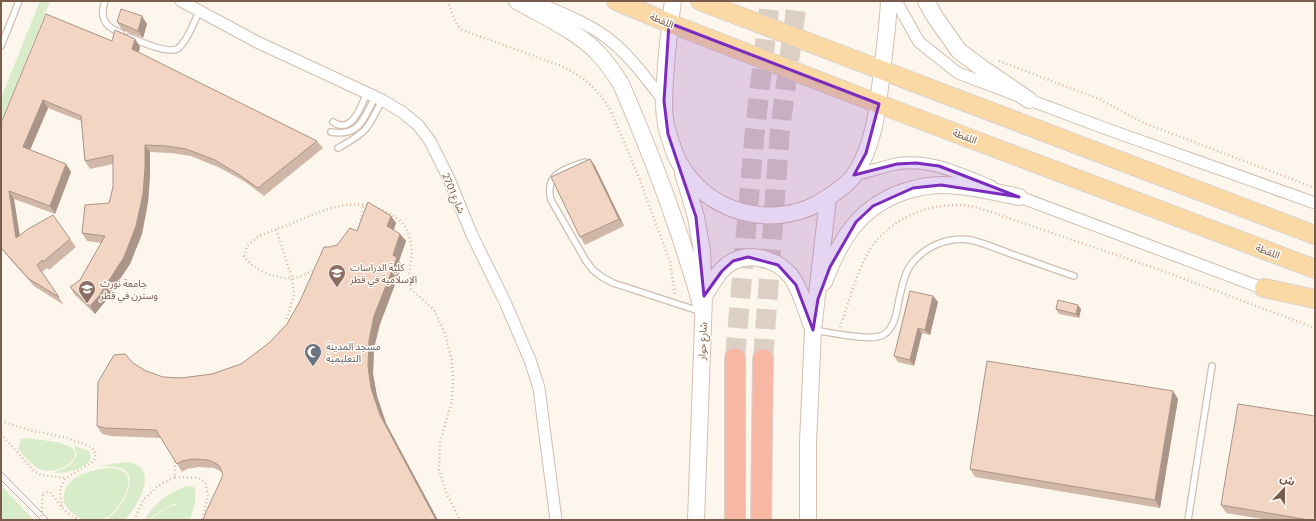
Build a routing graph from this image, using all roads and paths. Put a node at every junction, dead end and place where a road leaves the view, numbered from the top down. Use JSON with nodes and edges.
{"nodes":[{"id":1,"x":19,"y":1,"type":"edge"},
{"id":2,"x":105,"y":1,"type":"edge"},
{"id":3,"x":181,"y":1,"type":"edge"},
{"id":4,"x":447,"y":1,"type":"edge"},
{"id":5,"x":517,"y":1,"type":"edge"},
{"id":6,"x":534,"y":1,"type":"edge"},
{"id":7,"x":616,"y":1,"type":"edge"},
{"id":8,"x":673,"y":1,"type":"edge"},
{"id":9,"x":700,"y":1,"type":"edge"},
{"id":10,"x":889,"y":1,"type":"edge"},
{"id":11,"x":896,"y":1,"type":"edge"},
{"id":12,"x":926,"y":1,"type":"edge"},
{"id":13,"x":199,"y":11,"type":"junction"},
{"id":14,"x":670,"y":23,"type":"junction"},
{"id":15,"x":1,"y":46,"type":"edge"},
{"id":16,"x":994,"y":59,"type":"dead end"},
{"id":17,"x":882,"y":71,"type":"junction"},
{"id":18,"x":375,"y":97,"type":"junction"},
{"id":19,"x":1029,"y":100,"type":"junction"},
{"id":20,"x":664,"y":101,"type":"junction"},
{"id":21,"x":879,"y":104,"type":"junction"},
{"id":22,"x":333,"y":122,"type":"dead end"},
{"id":23,"x":331,"y":132,"type":"dead end"},
{"id":24,"x":338,"y":148,"type":"dead end"},
{"id":25,"x":589,"y":160,"type":"edge"},
{"id":26,"x":680,"y":164,"type":"junction"},
{"id":27,"x":854,"y":176,"type":"junction"},
{"id":28,"x":1315,"y":188,"type":"edge"},
{"id":29,"x":1020,"y":197,"type":"junction"},
{"id":30,"x":828,"y":198,"type":"junction"},
{"id":31,"x":1315,"y":203,"type":"edge"},
{"id":32,"x":364,"y":205,"type":"junction"},
{"id":33,"x":358,"y":229,"type":"edge"},
{"id":34,"x":276,"y":230,"type":"junction"},
{"id":35,"x":1315,"y":235,"type":"edge"},
{"id":36,"x":321,"y":268,"type":"edge"},
{"id":37,"x":1315,"y":269,"type":"edge"},
{"id":38,"x":1074,"y":276,"type":"dead end"},
{"id":39,"x":292,"y":278,"type":"junction"},
{"id":40,"x":1264,"y":288,"type":"junction"},
{"id":41,"x":704,"y":296,"type":"junction"},
{"id":42,"x":818,"y":299,"type":"junction"},
{"id":43,"x":1315,"y":299,"type":"edge"},
{"id":44,"x":675,"y":303,"type":"junction"},
{"id":45,"x":1315,"y":308,"type":"edge"},
{"id":46,"x":704,"y":312,"type":"junction"},
{"id":47,"x":287,"y":319,"type":"dead end"},
{"id":48,"x":814,"y":330,"type":"junction"},
{"id":49,"x":735,"y":358,"type":"tunnel mouth"},
{"id":50,"x":763,"y":359,"type":"tunnel mouth"},
{"id":51,"x":1212,"y":366,"type":"dead end"},
{"id":52,"x":1,"y":421,"type":"edge"},
{"id":53,"x":1,"y":434,"type":"edge"},
{"id":54,"x":177,"y":456,"type":"edge"},
{"id":55,"x":175,"y":477,"type":"junction"},
{"id":56,"x":66,"y":478,"type":"junction"},
{"id":57,"x":62,"y":508,"type":"junction"},
{"id":58,"x":42,"y":520,"type":"edge"},
{"id":59,"x":78,"y":520,"type":"edge"},
{"id":60,"x":134,"y":520,"type":"edge"},
{"id":61,"x":202,"y":520,"type":"edge"},
{"id":62,"x":460,"y":520,"type":"edge"},
{"id":63,"x":556,"y":520,"type":"edge"},
{"id":64,"x":696,"y":520,"type":"edge"},
{"id":65,"x":735,"y":520,"type":"edge"},
{"id":66,"x":761,"y":520,"type":"edge"},
{"id":67,"x":808,"y":520,"type":"edge"},
{"id":68,"x":1188,"y":520,"type":"edge"}],
"edges":[{"from":1,"to":15,"type":"lane"},
{"from":2,"to":13,"type":"lane"},
{"from":3,"to":13,"type":"street","name":"شارع 2701"},
{"from":4,"to":44,"type":"path"},
{"from":5,"to":46,"type":"main road"},
{"from":6,"to":20,"type":"street"},
{"from":7,"to":14,"type":"main road","name":"اللقطة"},
{"from":8,"to":14,"type":"main road"},
{"from":9,"to":17,"type":"main road"},
{"from":10,"to":17,"type":"main road"},
{"from":11,"to":19,"type":"street"},
{"from":12,"to":19,"type":"main road"},
{"from":13,"to":18,"type":"street","name":"شارع 2701"},
{"from":14,"to":20,"type":"main road"},
{"from":14,"to":21,"type":"main road","name":"اللقطة"},
{"from":16,"to":28,"type":"path"},
{"from":17,"to":21,"type":"main road"},
{"from":17,"to":35,"type":"main road"},
{"from":18,"to":22,"type":"lane"},
{"from":18,"to":23,"type":"lane"},
{"from":18,"to":24,"type":"lane"},
{"from":18,"to":63,"type":"street","name":"شارع 2701"},
{"from":19,"to":31,"type":"street"},
{"from":20,"to":26,"type":"main road"},
{"from":21,"to":27,"type":"main road"},
{"from":21,"to":37,"type":"main road","name":"اللقطة"},
{"from":25,"to":44,"type":"lane"},
{"from":26,"to":30,"type":"main road"},
{"from":26,"to":41,"type":"main road","name":"شارع حوار"},
{"from":27,"to":29,"type":"street"},
{"from":27,"to":30,"type":"main road"},
{"from":29,"to":40,"type":"street"},
{"from":29,"to":42,"type":"main road"},
{"from":30,"to":42,"type":"main road"},
{"from":32,"to":33,"type":"path"},
{"from":32,"to":34,"type":"path"},
{"from":32,"to":62,"type":"path"},
{"from":34,"to":39,"type":"path"},
{"from":34,"to":39,"type":"path"},
{"from":36,"to":39,"type":"path"},
{"from":38,"to":48,"type":"lane"},
{"from":39,"to":47,"type":"path"},
{"from":40,"to":43,"type":"main road"},
{"from":40,"to":45,"type":"street"},
{"from":41,"to":46,"type":"main road","name":"شارع حوار"},
{"from":41,"to":48,"type":"main road"},
{"from":42,"to":48,"type":"main road"},
{"from":44,"to":46,"type":"lane"},
{"from":46,"to":64,"type":"main road","name":"شارع حوار"},
{"from":48,"to":67,"type":"main road"},
{"from":49,"to":65,"type":"highway"},
{"from":50,"to":66,"type":"highway"},
{"from":51,"to":68,"type":"lane"},
{"from":52,"to":56,"type":"path"},
{"from":53,"to":56,"type":"path"},
{"from":54,"to":55,"type":"path"},
{"from":55,"to":60,"type":"path"},
{"from":55,"to":61,"type":"path"},
{"from":56,"to":57,"type":"path"},
{"from":57,"to":58,"type":"path","bridge":true},
{"from":57,"to":59,"type":"path"}]}
